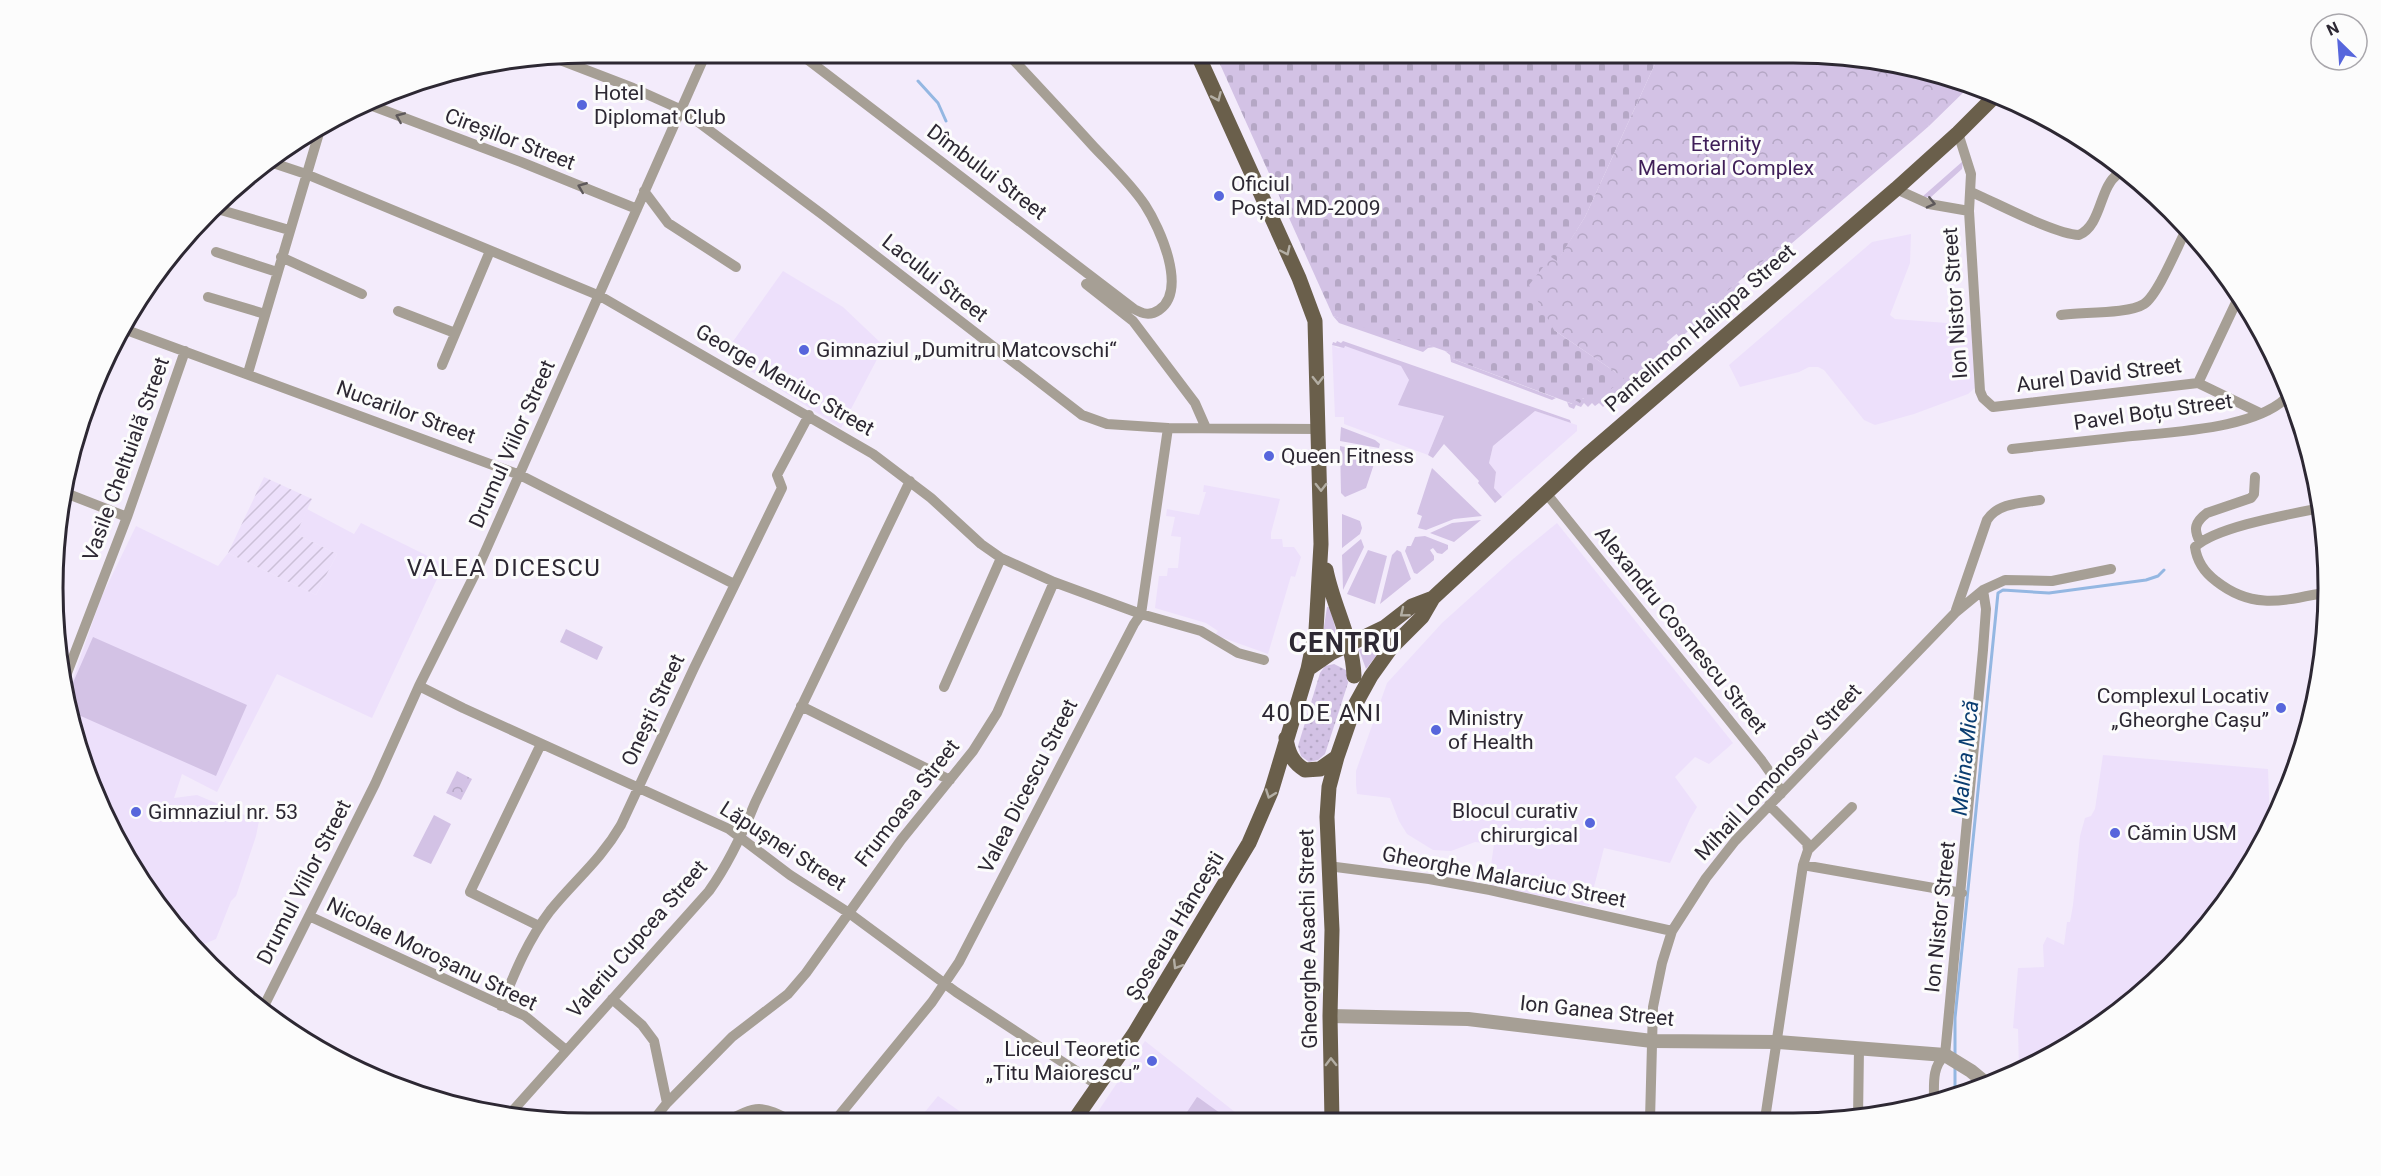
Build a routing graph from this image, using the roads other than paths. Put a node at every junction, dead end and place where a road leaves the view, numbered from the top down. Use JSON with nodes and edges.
{"nodes":[{"id":1,"x":701,"y":63,"type":"edge"},
{"id":2,"x":813,"y":63,"type":"edge"},
{"id":3,"x":1017,"y":63,"type":"edge"},
{"id":4,"x":1202,"y":63,"type":"edge"},
{"id":5,"x":569,"y":64,"type":"edge"},
{"id":6,"x":1990,"y":101,"type":"edge"},
{"id":7,"x":377,"y":108,"type":"edge"},
{"id":8,"x":682,"y":110,"type":"junction"},
{"id":9,"x":1958,"y":133,"type":"junction"},
{"id":10,"x":318,"y":138,"type":"edge"},
{"id":11,"x":277,"y":164,"type":"edge"},
{"id":12,"x":306,"y":174,"type":"junction"},
{"id":13,"x":2119,"y":176,"type":"edge"},
{"id":14,"x":1896,"y":189,"type":"junction"},
{"id":15,"x":644,"y":191,"type":"junction"},
{"id":16,"x":1971,"y":192,"type":"junction"},
{"id":17,"x":636,"y":209,"type":"junction"},
{"id":18,"x":223,"y":211,"type":"edge"},
{"id":19,"x":1969,"y":211,"type":"junction"},
{"id":20,"x":289,"y":230,"type":"junction"},
{"id":21,"x":2183,"y":236,"type":"edge"},
{"id":22,"x":490,"y":251,"type":"junction"},
{"id":23,"x":216,"y":252,"type":"dead end"},
{"id":24,"x":281,"y":257,"type":"junction"},
{"id":25,"x":736,"y":267,"type":"dead end"},
{"id":26,"x":277,"y":272,"type":"junction"},
{"id":27,"x":1086,"y":284,"type":"dead end"},
{"id":28,"x":362,"y":294,"type":"dead end"},
{"id":29,"x":600,"y":296,"type":"junction"},
{"id":30,"x":208,"y":297,"type":"dead end"},
{"id":31,"x":2235,"y":304,"type":"edge"},
{"id":32,"x":398,"y":311,"type":"dead end"},
{"id":33,"x":265,"y":314,"type":"junction"},
{"id":34,"x":2061,"y":315,"type":"dead end"},
{"id":35,"x":130,"y":331,"type":"edge"},
{"id":36,"x":455,"y":333,"type":"junction"},
{"id":37,"x":185,"y":351,"type":"junction"},
{"id":38,"x":442,"y":365,"type":"dead end"},
{"id":39,"x":248,"y":373,"type":"junction"},
{"id":40,"x":2198,"y":383,"type":"junction"},
{"id":41,"x":1983,"y":398,"type":"joint"},
{"id":42,"x":2283,"y":400,"type":"edge"},
{"id":43,"x":2260,"y":413,"type":"junction"},
{"id":44,"x":809,"y":415,"type":"junction"},
{"id":45,"x":1168,"y":428,"type":"junction"},
{"id":46,"x":1206,"y":428,"type":"junction"},
{"id":47,"x":1319,"y":429,"type":"junction"},
{"id":48,"x":2013,"y":449,"type":"dead end"},
{"id":49,"x":520,"y":475,"type":"junction"},
{"id":50,"x":2255,"y":477,"type":"dead end"},
{"id":51,"x":910,"y":481,"type":"junction"},
{"id":52,"x":1546,"y":493,"type":"junction"},
{"id":53,"x":71,"y":495,"type":"edge"},
{"id":54,"x":2040,"y":500,"type":"dead end"},
{"id":55,"x":2312,"y":510,"type":"edge"},
{"id":56,"x":127,"y":517,"type":"junction"},
{"id":57,"x":2200,"y":542,"type":"junction"},
{"id":58,"x":1321,"y":544,"type":"junction"},
{"id":59,"x":1001,"y":558,"type":"junction"},
{"id":60,"x":2111,"y":569,"type":"dead end"},
{"id":61,"x":1054,"y":582,"type":"junction"},
{"id":62,"x":735,"y":584,"type":"junction"},
{"id":63,"x":1983,"y":590,"type":"junction"},
{"id":64,"x":2318,"y":594,"type":"edge"},
{"id":65,"x":1432,"y":598,"type":"junction"},
{"id":66,"x":1142,"y":614,"type":"junction"},
{"id":67,"x":1955,"y":614,"type":"junction"},
{"id":68,"x":1348,"y":644,"type":"junction"},
{"id":69,"x":1321,"y":658,"type":"junction"},
{"id":70,"x":1264,"y":660,"type":"dead end"},
{"id":71,"x":69,"y":668,"type":"edge"},
{"id":72,"x":1308,"y":669,"type":"junction"},
{"id":73,"x":1354,"y":676,"type":"junction"},
{"id":74,"x":419,"y":686,"type":"junction"},
{"id":75,"x":944,"y":687,"type":"dead end"},
{"id":76,"x":1355,"y":705,"type":"junction"},
{"id":77,"x":801,"y":706,"type":"junction"},
{"id":78,"x":1286,"y":738,"type":"junction"},
{"id":79,"x":541,"y":744,"type":"junction"},
{"id":80,"x":1337,"y":757,"type":"junction"},
{"id":81,"x":950,"y":780,"type":"junction"},
{"id":82,"x":639,"y":787,"type":"junction"},
{"id":83,"x":1781,"y":794,"type":"junction"},
{"id":84,"x":1769,"y":805,"type":"junction"},
{"id":85,"x":1852,"y":807,"type":"dead end"},
{"id":86,"x":741,"y":838,"type":"junction"},
{"id":87,"x":1808,"y":850,"type":"junction"},
{"id":88,"x":1803,"y":865,"type":"junction"},
{"id":89,"x":1328,"y":866,"type":"junction"},
{"id":90,"x":1962,"y":893,"type":"junction"},
{"id":91,"x":849,"y":913,"type":"junction"},
{"id":92,"x":309,"y":916,"type":"junction"},
{"id":93,"x":539,"y":926,"type":"junction"},
{"id":94,"x":1672,"y":931,"type":"junction"},
{"id":95,"x":946,"y":984,"type":"junction"},
{"id":96,"x":612,"y":999,"type":"junction"},
{"id":97,"x":265,"y":1002,"type":"edge"},
{"id":98,"x":501,"y":1006,"type":"junction"},
{"id":99,"x":1330,"y":1016,"type":"junction"},
{"id":100,"x":1652,"y":1041,"type":"junction"},
{"id":101,"x":1777,"y":1042,"type":"junction"},
{"id":102,"x":1859,"y":1048,"type":"junction"},
{"id":103,"x":566,"y":1050,"type":"junction"},
{"id":104,"x":1946,"y":1055,"type":"junction"},
{"id":105,"x":1980,"y":1078,"type":"edge"},
{"id":106,"x":1099,"y":1086,"type":"junction"},
{"id":107,"x":1934,"y":1093,"type":"edge"},
{"id":108,"x":667,"y":1103,"type":"junction"},
{"id":109,"x":515,"y":1108,"type":"edge"},
{"id":110,"x":1858,"y":1109,"type":"edge"},
{"id":111,"x":659,"y":1113,"type":"edge"},
{"id":112,"x":743,"y":1113,"type":"edge"},
{"id":113,"x":776,"y":1113,"type":"edge"},
{"id":114,"x":841,"y":1113,"type":"edge"},
{"id":115,"x":1080,"y":1113,"type":"edge"},
{"id":116,"x":1332,"y":1113,"type":"edge"},
{"id":117,"x":1650,"y":1113,"type":"edge"},
{"id":118,"x":1766,"y":1113,"type":"edge"}],
"edges":[{"from":1,"to":8,"type":"street","name":"Drumul Viilor Street"},
{"from":2,"to":3,"type":"street","name":"Dîmbului Street"},
{"from":4,"to":47,"type":"main road","one_way":true},
{"from":5,"to":8,"type":"street","name":"Lacului Street"},
{"from":6,"to":9,"type":"main road","name":"Pantelimon Halippa Street"},
{"from":17,"to":7,"type":"street","name":"Cireșilor Street","one_way":true},
{"from":8,"to":15,"type":"street","name":"Drumul Viilor Street"},
{"from":8,"to":45,"type":"street","name":"Lacului Street"},
{"from":9,"to":14,"type":"main road","name":"Pantelimon Halippa Street"},
{"from":9,"to":16,"type":"street"},
{"from":10,"to":12,"type":"street"},
{"from":11,"to":12,"type":"street","name":"George Meniuc Street"},
{"from":12,"to":20,"type":"street"},
{"from":12,"to":22,"type":"street","name":"George Meniuc Street"},
{"from":13,"to":16,"type":"street"},
{"from":14,"to":19,"type":"street","name":"Ion Nistor Street","one_way":true},
{"from":14,"to":52,"type":"main road","name":"Pantelimon Halippa Street"},
{"from":15,"to":17,"type":"street","name":"Drumul Viilor Street"},
{"from":15,"to":25,"type":"street"},
{"from":16,"to":19,"type":"street"},
{"from":17,"to":29,"type":"street","name":"Drumul Viilor Street"},
{"from":18,"to":20,"type":"street"},
{"from":19,"to":41,"type":"street","name":"Ion Nistor Street"},
{"from":20,"to":24,"type":"street"},
{"from":21,"to":34,"type":"street"},
{"from":22,"to":29,"type":"street","name":"George Meniuc Street"},
{"from":22,"to":36,"type":"street"},
{"from":23,"to":26,"type":"street"},
{"from":24,"to":26,"type":"street"},
{"from":24,"to":28,"type":"street"},
{"from":26,"to":33,"type":"street"},
{"from":27,"to":46,"type":"street"},
{"from":29,"to":44,"type":"street","name":"George Meniuc Street"},
{"from":29,"to":49,"type":"street","name":"Drumul Viilor Street"},
{"from":30,"to":33,"type":"street"},
{"from":31,"to":40,"type":"street","name":"Aurel David Street"},
{"from":32,"to":36,"type":"street"},
{"from":33,"to":39,"type":"street"},
{"from":35,"to":37,"type":"street","name":"Nucarilor Street"},
{"from":36,"to":38,"type":"street"},
{"from":37,"to":39,"type":"street","name":"Nucarilor Street"},
{"from":37,"to":56,"type":"street","name":"Vasile Cheltuială Street"},
{"from":39,"to":49,"type":"street","name":"Nucarilor Street"},
{"from":40,"to":41,"type":"street","name":"Aurel David Street"},
{"from":40,"to":43,"type":"street"},
{"from":42,"to":43,"type":"street","name":"Pavel Boțu Street"},
{"from":43,"to":48,"type":"street","name":"Pavel Boțu Street"},
{"from":44,"to":51,"type":"street","name":"George Meniuc Street"},
{"from":44,"to":62,"type":"street","name":"Onești Street"},
{"from":45,"to":46,"type":"street","name":"Lacului Street"},
{"from":45,"to":66,"type":"street","name":"Valea Dicescu Street"},
{"from":46,"to":47,"type":"street","name":"Lacului Street"},
{"from":47,"to":58,"type":"main road","one_way":true},
{"from":49,"to":62,"type":"street","name":"Nucarilor Street"},
{"from":49,"to":74,"type":"street","name":"Drumul Viilor Street"},
{"from":50,"to":57,"type":"street"},
{"from":51,"to":59,"type":"street","name":"George Meniuc Street"},
{"from":51,"to":77,"type":"street","name":"Valeriu Cupcea Street"},
{"from":52,"to":65,"type":"main road","name":"Pantelimon Halippa Street"},
{"from":52,"to":83,"type":"street","name":"Alexandru Cosmescu Street"},
{"from":53,"to":56,"type":"street"},
{"from":54,"to":67,"type":"street"},
{"from":55,"to":57,"type":"street"},
{"from":56,"to":71,"type":"street","name":"Vasile Cheltuială Street"},
{"from":57,"to":64,"type":"street"},
{"from":58,"to":68,"type":"main road"},
{"from":58,"to":72,"type":"main road","name":"Șoseaua Hâncești"},
{"from":59,"to":61,"type":"street","name":"George Meniuc Street"},
{"from":59,"to":75,"type":"street"},
{"from":60,"to":63,"type":"street"},
{"from":61,"to":66,"type":"street","name":"George Meniuc Street"},
{"from":61,"to":81,"type":"street","name":"Frumoasa Street"},
{"from":62,"to":82,"type":"street","name":"Onești Street"},
{"from":63,"to":67,"type":"street","name":"Mihail Lomonosov Street"},
{"from":63,"to":90,"type":"street","name":"Ion Nistor Street"},
{"from":65,"to":68,"type":"main road","name":"Pantelimon Halippa Street","one_way":true},
{"from":65,"to":76,"type":"main road","name":"Pantelimon Halippa Street"},
{"from":66,"to":70,"type":"street","name":"George Meniuc Street"},
{"from":66,"to":95,"type":"street","name":"Valea Dicescu Street"},
{"from":67,"to":83,"type":"street","name":"Mihail Lomonosov Street"},
{"from":68,"to":69,"type":"main road","name":"Pantelimon Halippa Street"},
{"from":68,"to":73,"type":"main road"},
{"from":69,"to":72,"type":"main road","name":"Pantelimon Halippa Street"},
{"from":69,"to":73,"type":"main road"},
{"from":72,"to":78,"type":"main road","name":"Șoseaua Hâncești"},
{"from":73,"to":76,"type":"main road"},
{"from":74,"to":79,"type":"street","name":"Lăpușnei Street"},
{"from":74,"to":92,"type":"street","name":"Drumul Viilor Street"},
{"from":76,"to":80,"type":"main road","name":"Gheorghe Asachi Street"},
{"from":77,"to":81,"type":"street"},
{"from":77,"to":86,"type":"street","name":"Valeriu Cupcea Street"},
{"from":78,"to":80,"type":"main road"},
{"from":78,"to":106,"type":"main road","name":"Șoseaua Hâncești","one_way":true},
{"from":79,"to":82,"type":"street","name":"Lăpușnei Street"},
{"from":79,"to":93,"type":"street"},
{"from":80,"to":89,"type":"main road","name":"Gheorghe Asachi Street"},
{"from":81,"to":91,"type":"street","name":"Frumoasa Street"},
{"from":82,"to":86,"type":"street","name":"Lăpușnei Street"},
{"from":82,"to":93,"type":"street","name":"Onești Street"},
{"from":83,"to":84,"type":"street","name":"Mihail Lomonosov Street"},
{"from":84,"to":87,"type":"street"},
{"from":84,"to":94,"type":"street","name":"Mihail Lomonosov Street"},
{"from":85,"to":87,"type":"street"},
{"from":86,"to":91,"type":"street","name":"Lăpușnei Street"},
{"from":86,"to":96,"type":"street","name":"Valeriu Cupcea Street"},
{"from":87,"to":88,"type":"street"},
{"from":88,"to":90,"type":"street"},
{"from":88,"to":101,"type":"street"},
{"from":89,"to":94,"type":"street","name":"Gheorghe Malarciuc Street"},
{"from":89,"to":99,"type":"main road","name":"Gheorghe Asachi Street"},
{"from":90,"to":104,"type":"street","name":"Ion Nistor Street"},
{"from":91,"to":95,"type":"street","name":"Lăpușnei Street"},
{"from":91,"to":108,"type":"street","name":"Frumoasa Street"},
{"from":92,"to":97,"type":"street","name":"Drumul Viilor Street"},
{"from":92,"to":98,"type":"street","name":"Nicolae Moroșanu Street"},
{"from":93,"to":98,"type":"street","name":"Onești Street"},
{"from":94,"to":100,"type":"street","name":"Mihail Lomonosov Street"},
{"from":95,"to":106,"type":"street","name":"Lăpușnei Street"},
{"from":95,"to":114,"type":"street","name":"Valea Dicescu Street"},
{"from":96,"to":103,"type":"street","name":"Valeriu Cupcea Street"},
{"from":96,"to":108,"type":"street"},
{"from":98,"to":103,"type":"street","name":"Nicolae Moroșanu Street"},
{"from":99,"to":100,"type":"street","name":"Ion Ganea Street"},
{"from":116,"to":99,"type":"main road","name":"Gheorghe Asachi Street","one_way":true},
{"from":100,"to":101,"type":"street","name":"Ion Ganea Street"},
{"from":100,"to":117,"type":"street","name":"Mihail Lomonosov Street"},
{"from":101,"to":102,"type":"street","name":"Ion Ganea Street"},
{"from":101,"to":118,"type":"street"},
{"from":102,"to":104,"type":"street","name":"Ion Ganea Street"},
{"from":102,"to":110,"type":"street"},
{"from":103,"to":109,"type":"street","name":"Valeriu Cupcea Street"},
{"from":104,"to":105,"type":"street"},
{"from":104,"to":107,"type":"street","name":"Ion Nistor Street"},
{"from":106,"to":115,"type":"main road","name":"Șoseaua Hâncești"},
{"from":108,"to":111,"type":"street","name":"Frumoasa Street"},
{"from":112,"to":113,"type":"street"}]}
